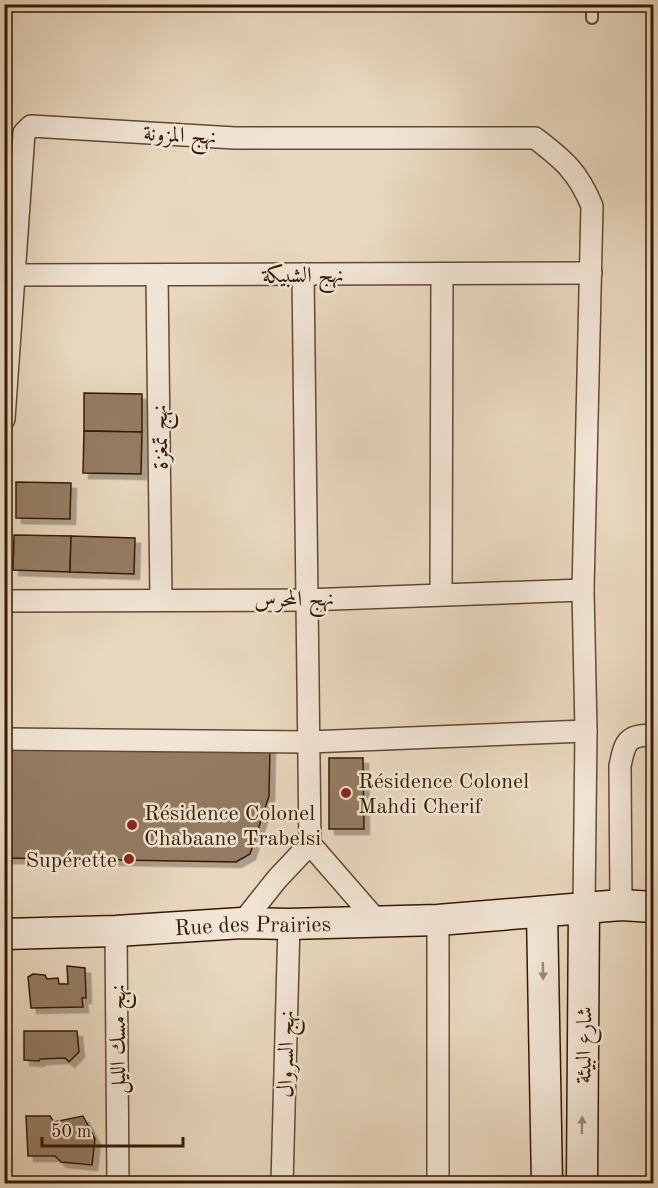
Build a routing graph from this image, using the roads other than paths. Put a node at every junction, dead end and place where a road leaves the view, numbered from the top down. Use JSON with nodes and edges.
{"nodes":[{"id":1,"x":592,"y":4,"type":"edge"},
{"id":2,"x":592,"y":18,"type":"dead end"},
{"id":3,"x":591,"y":273,"type":"junction"},
{"id":4,"x":303,"y":274,"type":"junction"},
{"id":5,"x":442,"y":274,"type":"junction"},
{"id":6,"x":14,"y":275,"type":"junction"},
{"id":7,"x":157,"y":276,"type":"junction"},
{"id":8,"x":4,"y":419,"type":"edge"},
{"id":9,"x":582,"y":590,"type":"junction"},
{"id":10,"x":441,"y":593,"type":"junction"},
{"id":11,"x":161,"y":599,"type":"junction"},
{"id":12,"x":305,"y":600,"type":"junction"},
{"id":13,"x":4,"y":601,"type":"edge"},
{"id":14,"x":586,"y":731,"type":"junction"},
{"id":15,"x":654,"y":735,"type":"edge"},
{"id":16,"x":4,"y":740,"type":"edge"},
{"id":17,"x":309,"y":742,"type":"junction"},
{"id":18,"x":310,"y":844,"type":"junction"},
{"id":19,"x":621,"y":905,"type":"junction"},
{"id":20,"x":584,"y":907,"type":"junction"},
{"id":21,"x":654,"y":908,"type":"edge"},
{"id":22,"x":542,"y":912,"type":"junction"},
{"id":23,"x":438,"y":920,"type":"junction"},
{"id":24,"x":377,"y":921,"type":"junction"},
{"id":25,"x":242,"y":923,"type":"junction"},
{"id":26,"x":289,"y":924,"type":"junction"},
{"id":27,"x":116,"y":931,"type":"junction"},
{"id":28,"x":4,"y":934,"type":"edge"},
{"id":29,"x":118,"y":1184,"type":"edge"},
{"id":30,"x":282,"y":1184,"type":"edge"},
{"id":31,"x":438,"y":1184,"type":"edge"},
{"id":32,"x":547,"y":1184,"type":"edge"},
{"id":33,"x":582,"y":1184,"type":"edge"}],
"edges":[{"from":1,"to":2,"type":"lane"},
{"from":3,"to":5,"type":"street","name":"نهج الشبيكة"},
{"from":3,"to":6,"type":"street","name":"نهج المزونة"},
{"from":3,"to":9,"type":"street"},
{"from":4,"to":5,"type":"street","name":"نهج الشبيكة"},
{"from":4,"to":7,"type":"street","name":"نهج الشبيكة"},
{"from":4,"to":12,"type":"street"},
{"from":5,"to":10,"type":"street"},
{"from":6,"to":7,"type":"street","name":"نهج الشبيكة"},
{"from":6,"to":8,"type":"street","name":"نهج المزونة"},
{"from":7,"to":11,"type":"street","name":"نهج تمغزة"},
{"from":9,"to":10,"type":"street","name":"نهج المحرس"},
{"from":9,"to":14,"type":"street"},
{"from":10,"to":12,"type":"street","name":"نهج المحرس"},
{"from":11,"to":12,"type":"street","name":"نهج المحرس"},
{"from":11,"to":13,"type":"street","name":"نهج المحرس"},
{"from":12,"to":17,"type":"street"},
{"from":14,"to":17,"type":"street"},
{"from":14,"to":20,"type":"street"},
{"from":15,"to":19,"type":"street"},
{"from":16,"to":17,"type":"street"},
{"from":17,"to":18,"type":"street"},
{"from":18,"to":24,"type":"street"},
{"from":18,"to":25,"type":"street"},
{"from":19,"to":20,"type":"street","name":"Rue des Prairies"},
{"from":19,"to":21,"type":"street","name":"Rue des Prairies"},
{"from":20,"to":22,"type":"street","name":"Rue des Prairies"},
{"from":33,"to":20,"type":"street","name":"شارع البيئة","one_way":true},
{"from":22,"to":23,"type":"street","name":"Rue des Prairies"},
{"from":22,"to":32,"type":"street","name":"شارع البيئة","one_way":true},
{"from":23,"to":24,"type":"street","name":"Rue des Prairies"},
{"from":23,"to":31,"type":"street"},
{"from":24,"to":26,"type":"street","name":"Rue des Prairies"},
{"from":25,"to":26,"type":"street","name":"Rue des Prairies"},
{"from":25,"to":27,"type":"street","name":"Rue des Prairies"},
{"from":26,"to":30,"type":"street","name":"نهج السروال"},
{"from":27,"to":28,"type":"street","name":"Rue des Prairies"},
{"from":27,"to":29,"type":"street","name":"نهج مسك الليل"}]}
